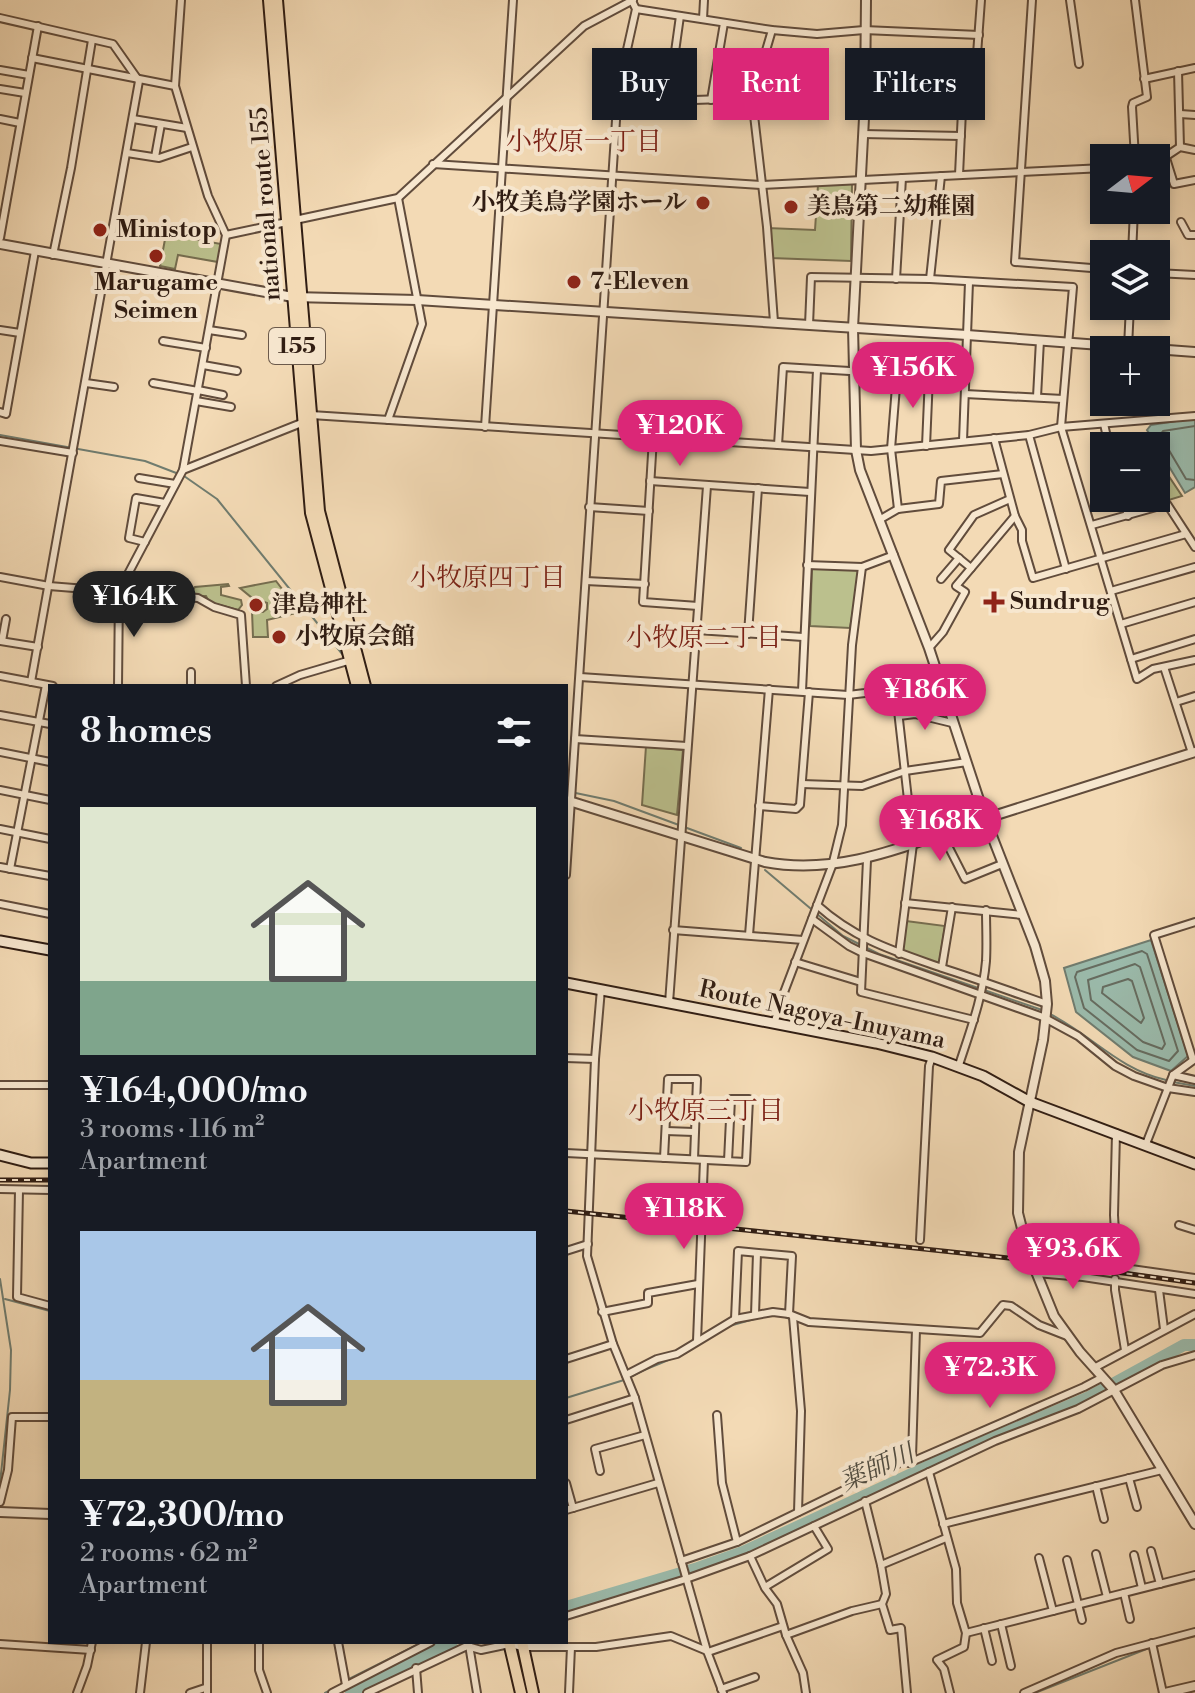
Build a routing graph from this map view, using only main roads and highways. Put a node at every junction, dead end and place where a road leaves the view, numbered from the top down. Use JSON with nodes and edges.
{"nodes":[{"id":1,"x":269,"y":0,"type":"edge"},
{"id":2,"x":277,"y":0,"type":"edge"},
{"id":3,"x":291,"y":221,"type":"junction"},
{"id":4,"x":308,"y":419,"type":"junction"},
{"id":5,"x":356,"y":684,"type":"edge"},
{"id":6,"x":364,"y":684,"type":"edge"},
{"id":7,"x":0,"y":941,"type":"edge"},
{"id":8,"x":48,"y":950,"type":"edge"},
{"id":9,"x":568,"y":983,"type":"edge"},
{"id":10,"x":0,"y":1155,"type":"edge"},
{"id":11,"x":48,"y":1163,"type":"edge"},
{"id":12,"x":1195,"y":1164,"type":"edge"},
{"id":13,"x":509,"y":1644,"type":"edge"},
{"id":14,"x":523,"y":1644,"type":"edge"},
{"id":15,"x":521,"y":1693,"type":"edge"},
{"id":16,"x":533,"y":1693,"type":"edge"}],
"edges":[{"from":1,"to":3,"type":"highway","name":"national route 155","number":"155"},
{"from":2,"to":3,"type":"highway","name":"national route 155","number":"155"},
{"from":3,"to":4,"type":"highway","name":"national route 155","number":"155"},
{"from":4,"to":5,"type":"highway","name":"national route 155","number":"155"},
{"from":4,"to":6,"type":"highway","name":"national route 155","number":"155"},
{"from":7,"to":8,"type":"main road"},
{"from":9,"to":12,"type":"main road","name":"Route Nagoya-Inuyama"},
{"from":10,"to":11,"type":"main road"},
{"from":13,"to":15,"type":"highway"},
{"from":14,"to":16,"type":"highway"}]}
